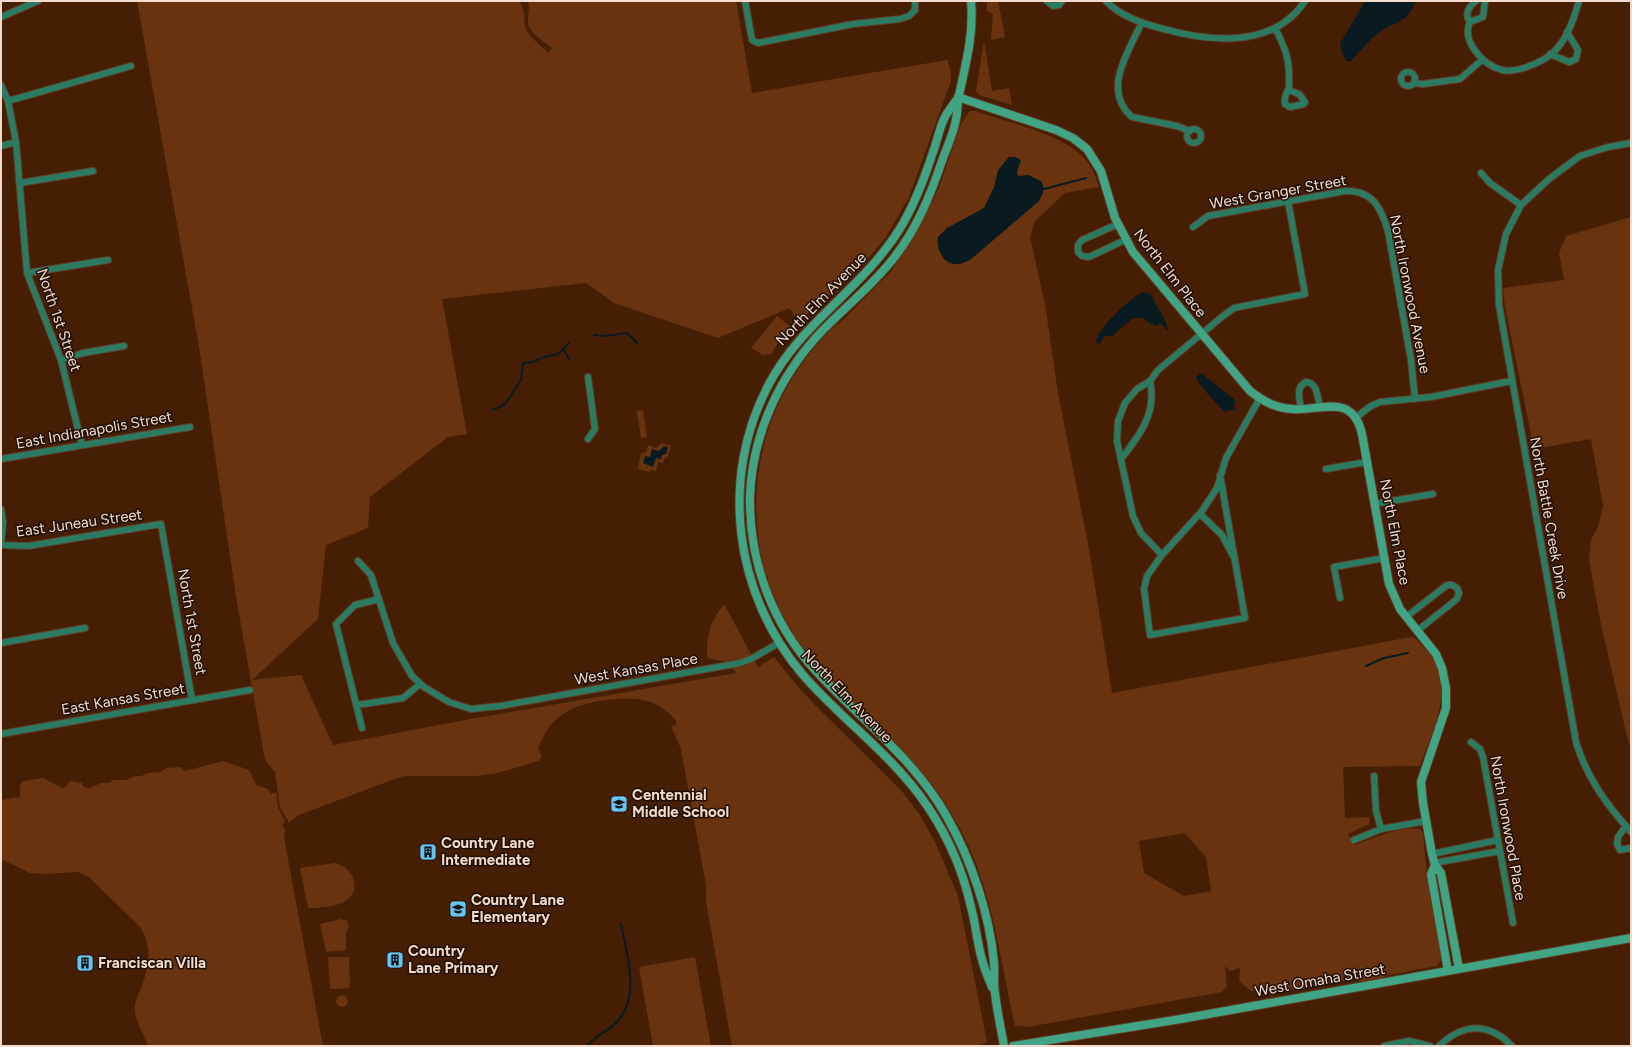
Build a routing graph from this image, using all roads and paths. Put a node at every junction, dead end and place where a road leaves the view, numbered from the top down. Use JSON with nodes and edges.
{"nodes":[{"id":1,"x":38,"y":1,"type":"edge"},
{"id":2,"x":745,"y":1,"type":"edge"},
{"id":3,"x":915,"y":1,"type":"edge"},
{"id":4,"x":971,"y":1,"type":"edge"},
{"id":5,"x":1047,"y":1,"type":"edge"},
{"id":6,"x":1062,"y":1,"type":"edge"},
{"id":7,"x":1106,"y":1,"type":"edge"},
{"id":8,"x":1305,"y":1,"type":"edge"},
{"id":9,"x":1476,"y":1,"type":"edge"},
{"id":10,"x":1485,"y":1,"type":"edge"},
{"id":11,"x":1579,"y":1,"type":"edge"},
{"id":12,"x":1,"y":17,"type":"edge"},
{"id":13,"x":1142,"y":22,"type":"junction"},
{"id":14,"x":1470,"y":22,"type":"junction"},
{"id":15,"x":1275,"y":28,"type":"junction"},
{"id":16,"x":1567,"y":32,"type":"junction"},
{"id":17,"x":1550,"y":54,"type":"junction"},
{"id":18,"x":1483,"y":59,"type":"junction"},
{"id":19,"x":131,"y":66,"type":"dead end"},
{"id":20,"x":1414,"y":83,"type":"dead end"},
{"id":21,"x":1,"y":85,"type":"edge"},
{"id":22,"x":1288,"y":90,"type":"dead end"},
{"id":23,"x":958,"y":97,"type":"junction"},
{"id":24,"x":8,"y":101,"type":"junction"},
{"id":25,"x":1190,"y":131,"type":"dead end"},
{"id":26,"x":16,"y":142,"type":"junction"},
{"id":27,"x":1631,"y":143,"type":"edge"},
{"id":28,"x":1,"y":146,"type":"edge"},
{"id":29,"x":93,"y":172,"type":"dead end"},
{"id":30,"x":1481,"y":173,"type":"dead end"},
{"id":31,"x":20,"y":183,"type":"junction"},
{"id":32,"x":1370,"y":198,"type":"joint"},
{"id":33,"x":1288,"y":201,"type":"junction"},
{"id":34,"x":1521,"y":204,"type":"junction"},
{"id":35,"x":1118,"y":224,"type":"junction"},
{"id":36,"x":1193,"y":226,"type":"dead end"},
{"id":37,"x":1125,"y":240,"type":"junction"},
{"id":38,"x":108,"y":260,"type":"dead end"},
{"id":39,"x":27,"y":273,"type":"junction"},
{"id":40,"x":1201,"y":334,"type":"junction"},
{"id":41,"x":124,"y":346,"type":"dead end"},
{"id":42,"x":61,"y":360,"type":"junction"},
{"id":43,"x":774,"y":374,"type":"junction"},
{"id":44,"x":588,"y":377,"type":"dead end"},
{"id":45,"x":784,"y":380,"type":"junction"},
{"id":46,"x":1150,"y":381,"type":"junction"},
{"id":47,"x":1512,"y":381,"type":"junction"},
{"id":48,"x":1260,"y":398,"type":"junction"},
{"id":49,"x":1416,"y":399,"type":"junction"},
{"id":50,"x":1320,"y":406,"type":"junction"},
{"id":51,"x":1302,"y":410,"type":"junction"},
{"id":52,"x":1355,"y":418,"type":"junction"},
{"id":53,"x":190,"y":427,"type":"dead end"},
{"id":54,"x":588,"y":439,"type":"dead end"},
{"id":55,"x":82,"y":445,"type":"junction"},
{"id":56,"x":1,"y":459,"type":"edge"},
{"id":57,"x":1121,"y":459,"type":"junction"},
{"id":58,"x":1367,"y":462,"type":"junction"},
{"id":59,"x":1326,"y":469,"type":"dead end"},
{"id":60,"x":1220,"y":475,"type":"junction"},
{"id":61,"x":1433,"y":494,"type":"dead end"},
{"id":62,"x":739,"y":496,"type":"junction"},
{"id":63,"x":750,"y":496,"type":"junction"},
{"id":64,"x":1374,"y":504,"type":"junction"},
{"id":65,"x":1,"y":509,"type":"edge"},
{"id":66,"x":1200,"y":514,"type":"junction"},
{"id":67,"x":161,"y":524,"type":"joint"},
{"id":68,"x":1,"y":545,"type":"edge"},
{"id":69,"x":1162,"y":555,"type":"junction"},
{"id":70,"x":1384,"y":558,"type":"junction"},
{"id":71,"x":358,"y":561,"type":"dead end"},
{"id":72,"x":1236,"y":563,"type":"junction"},
{"id":73,"x":1340,"y":598,"type":"dead end"},
{"id":74,"x":379,"y":599,"type":"junction"},
{"id":75,"x":1406,"y":617,"type":"junction"},
{"id":76,"x":85,"y":628,"type":"dead end"},
{"id":77,"x":1417,"y":631,"type":"junction"},
{"id":78,"x":789,"y":636,"type":"junction"},
{"id":79,"x":779,"y":642,"type":"junction"},
{"id":80,"x":1,"y":643,"type":"edge"},
{"id":81,"x":420,"y":684,"type":"junction"},
{"id":82,"x":250,"y":690,"type":"dead end"},
{"id":83,"x":192,"y":700,"type":"junction"},
{"id":84,"x":357,"y":705,"type":"junction"},
{"id":85,"x":362,"y":728,"type":"dead end"},
{"id":86,"x":1,"y":734,"type":"edge"},
{"id":87,"x":1471,"y":742,"type":"dead end"},
{"id":88,"x":1374,"y":776,"type":"dead end"},
{"id":89,"x":1426,"y":821,"type":"junction"},
{"id":90,"x":1626,"y":826,"type":"junction"},
{"id":91,"x":1381,"y":830,"type":"junction"},
{"id":92,"x":1631,"y":832,"type":"edge"},
{"id":93,"x":1354,"y":840,"type":"dead end"},
{"id":94,"x":1498,"y":840,"type":"junction"},
{"id":95,"x":1631,"y":848,"type":"edge"},
{"id":96,"x":1500,"y":851,"type":"junction"},
{"id":97,"x":1432,"y":854,"type":"junction"},
{"id":98,"x":1434,"y":864,"type":"junction"},
{"id":99,"x":1513,"y":922,"type":"dead end"},
{"id":100,"x":1631,"y":938,"type":"edge"},
{"id":101,"x":1459,"y":969,"type":"junction"},
{"id":102,"x":1448,"y":971,"type":"junction"},
{"id":103,"x":994,"y":991,"type":"junction"},
{"id":104,"x":1004,"y":1046,"type":"edge"},
{"id":105,"x":1013,"y":1046,"type":"edge"},
{"id":106,"x":1384,"y":1046,"type":"edge"},
{"id":107,"x":1430,"y":1046,"type":"edge"},
{"id":108,"x":1439,"y":1046,"type":"edge"},
{"id":109,"x":1512,"y":1046,"type":"edge"}],
"edges":[{"from":1,"to":12,"type":"street"},
{"from":2,"to":3,"type":"street"},
{"from":4,"to":23,"type":"main road"},
{"from":5,"to":6,"type":"street"},
{"from":7,"to":13,"type":"street"},
{"from":8,"to":15,"type":"street"},
{"from":9,"to":14,"type":"street"},
{"from":10,"to":14,"type":"street"},
{"from":11,"to":16,"type":"street"},
{"from":13,"to":15,"type":"street"},
{"from":13,"to":25,"type":"street"},
{"from":14,"to":18,"type":"street"},
{"from":15,"to":22,"type":"street"},
{"from":16,"to":17,"type":"street"},
{"from":16,"to":17,"type":"street"},
{"from":17,"to":18,"type":"street"},
{"from":18,"to":20,"type":"street"},
{"from":19,"to":24,"type":"street"},
{"from":21,"to":24,"type":"street","name":"North 1st Street"},
{"from":23,"to":35,"type":"main road","name":"North Elm Place"},
{"from":23,"to":43,"type":"main road","name":"North Elm Avenue"},
{"from":23,"to":45,"type":"main road","name":"North Elm Avenue"},
{"from":24,"to":26,"type":"street","name":"North 1st Street"},
{"from":26,"to":28,"type":"street"},
{"from":26,"to":31,"type":"street","name":"North 1st Street"},
{"from":27,"to":34,"type":"street"},
{"from":29,"to":31,"type":"street"},
{"from":30,"to":34,"type":"street"},
{"from":31,"to":39,"type":"street","name":"North 1st Street"},
{"from":32,"to":33,"type":"street","name":"West Granger Street"},
{"from":32,"to":49,"type":"street","name":"North Ironwood Avenue"},
{"from":33,"to":36,"type":"street","name":"West Granger Street"},
{"from":33,"to":40,"type":"street"},
{"from":34,"to":47,"type":"street","name":"North Battle Creek Drive"},
{"from":35,"to":37,"type":"main road","name":"North Elm Place"},
{"from":35,"to":37,"type":"street"},
{"from":37,"to":40,"type":"main road","name":"North Elm Place"},
{"from":38,"to":39,"type":"street"},
{"from":39,"to":42,"type":"street","name":"North 1st Street"},
{"from":40,"to":46,"type":"street"},
{"from":40,"to":48,"type":"main road","name":"North Elm Place"},
{"from":41,"to":42,"type":"street"},
{"from":42,"to":55,"type":"street","name":"North 1st Street"},
{"from":43,"to":45,"type":"main road"},
{"from":43,"to":62,"type":"main road","name":"North Elm Avenue"},
{"from":44,"to":54,"type":"street"},
{"from":45,"to":63,"type":"main road","name":"North Elm Avenue"},
{"from":46,"to":57,"type":"street"},
{"from":46,"to":57,"type":"street"},
{"from":47,"to":49,"type":"street"},
{"from":47,"to":90,"type":"street","name":"North Battle Creek Drive"},
{"from":48,"to":51,"type":"main road","name":"North Elm Place"},
{"from":48,"to":60,"type":"street"},
{"from":49,"to":52,"type":"street"},
{"from":50,"to":51,"type":"main road","name":"North Elm Place"},
{"from":50,"to":51,"type":"street"},
{"from":50,"to":52,"type":"main road","name":"North Elm Place"},
{"from":52,"to":58,"type":"main road","name":"North Elm Place"},
{"from":53,"to":55,"type":"street","name":"East Indianapolis Street"},
{"from":55,"to":56,"type":"street","name":"East Indianapolis Street"},
{"from":57,"to":69,"type":"street"},
{"from":58,"to":59,"type":"street"},
{"from":58,"to":64,"type":"main road","name":"North Elm Place"},
{"from":60,"to":66,"type":"street"},
{"from":60,"to":72,"type":"street"},
{"from":61,"to":64,"type":"street"},
{"from":62,"to":63,"type":"main road"},
{"from":62,"to":79,"type":"main road","name":"North Elm Avenue"},
{"from":63,"to":78,"type":"main road","name":"North Elm Avenue"},
{"from":64,"to":70,"type":"main road","name":"North Elm Place"},
{"from":65,"to":68,"type":"street"},
{"from":66,"to":69,"type":"street"},
{"from":66,"to":72,"type":"street"},
{"from":67,"to":68,"type":"street","name":"East Juneau Street"},
{"from":67,"to":83,"type":"street","name":"North 1st Street"},
{"from":69,"to":72,"type":"street"},
{"from":70,"to":73,"type":"street"},
{"from":70,"to":75,"type":"main road","name":"North Elm Place"},
{"from":71,"to":74,"type":"street"},
{"from":74,"to":81,"type":"street"},
{"from":74,"to":84,"type":"street"},
{"from":75,"to":77,"type":"main road","name":"North Elm Place"},
{"from":75,"to":77,"type":"street"},
{"from":76,"to":80,"type":"street"},
{"from":77,"to":89,"type":"main road","name":"North Elm Place"},
{"from":78,"to":79,"type":"main road"},
{"from":78,"to":103,"type":"main road","name":"North Elm Avenue"},
{"from":79,"to":81,"type":"street","name":"West Kansas Place"},
{"from":79,"to":103,"type":"main road","name":"North Elm Avenue"},
{"from":81,"to":84,"type":"street"},
{"from":82,"to":83,"type":"street","name":"East Kansas Street"},
{"from":83,"to":86,"type":"street","name":"East Kansas Street"},
{"from":84,"to":85,"type":"street"},
{"from":87,"to":94,"type":"street","name":"North Ironwood Place"},
{"from":88,"to":91,"type":"street"},
{"from":89,"to":91,"type":"street"},
{"from":89,"to":97,"type":"main road","name":"North Elm Place"},
{"from":90,"to":92,"type":"street","name":"North Battle Creek Drive"},
{"from":90,"to":95,"type":"street"},
{"from":91,"to":93,"type":"street"},
{"from":94,"to":96,"type":"street","name":"North Ironwood Place"},
{"from":94,"to":97,"type":"street"},
{"from":96,"to":98,"type":"street"},
{"from":96,"to":99,"type":"street","name":"North Ironwood Place"},
{"from":97,"to":98,"type":"main road","name":"North Elm Place"},
{"from":98,"to":101,"type":"main road","name":"North Elm Place"},
{"from":98,"to":102,"type":"main road","name":"North Elm Place"},
{"from":100,"to":101,"type":"main road","name":"West Omaha Street"},
{"from":101,"to":102,"type":"main road","name":"West Omaha Street"},
{"from":102,"to":105,"type":"main road","name":"West Omaha Street"},
{"from":103,"to":104,"type":"main road"},
{"from":106,"to":107,"type":"street"},
{"from":108,"to":109,"type":"street"}]}
